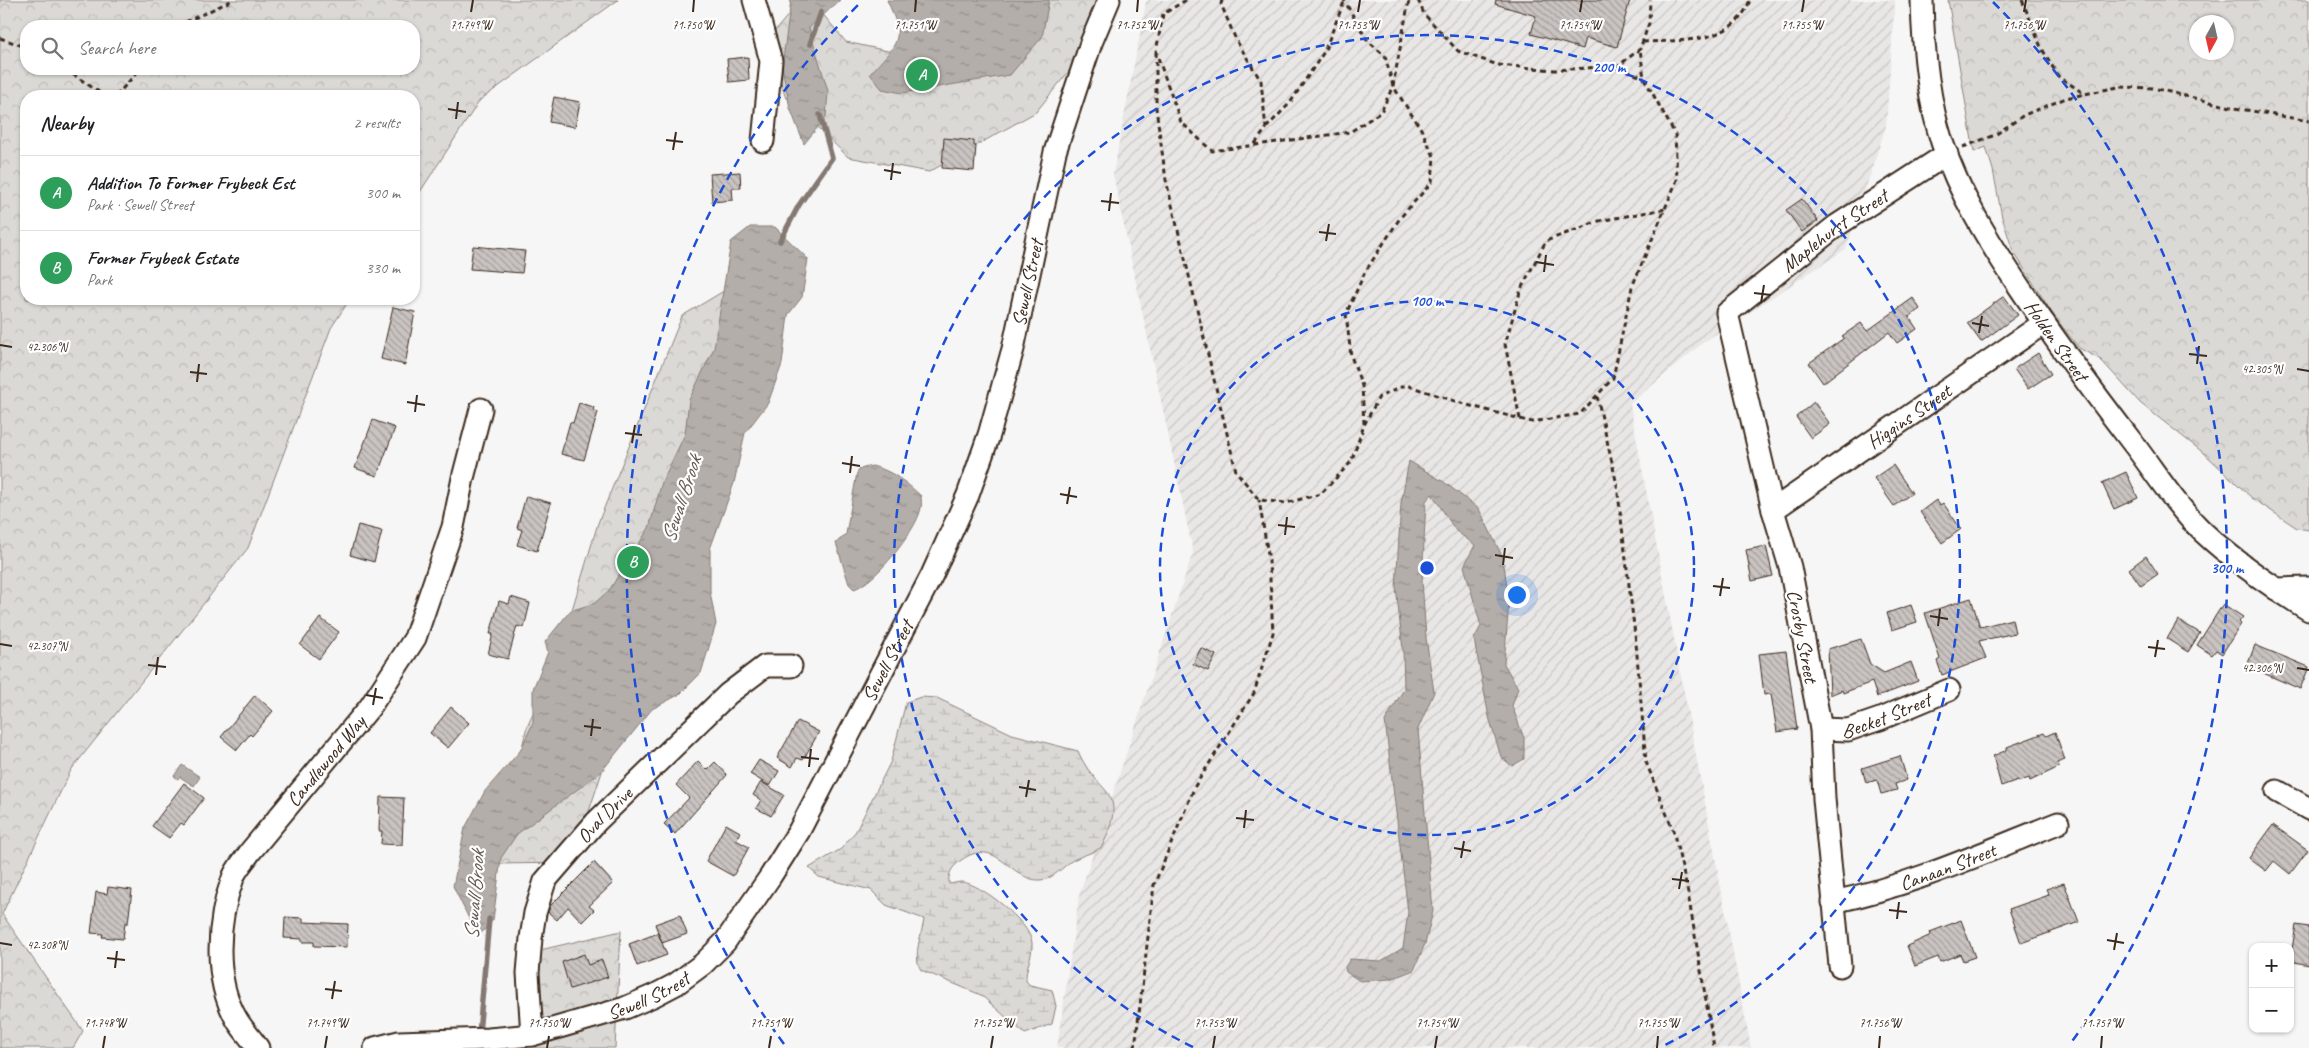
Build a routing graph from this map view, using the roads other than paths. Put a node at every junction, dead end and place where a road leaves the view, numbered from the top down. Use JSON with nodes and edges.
{"nodes":[{"id":1,"x":754,"y":0,"type":"edge"},
{"id":2,"x":1109,"y":0,"type":"edge"},
{"id":3,"x":1922,"y":0,"type":"edge"},
{"id":4,"x":763,"y":142,"type":"dead end"},
{"id":5,"x":1947,"y":154,"type":"junction"},
{"id":6,"x":1727,"y":313,"type":"joint"},
{"id":7,"x":2044,"y":323,"type":"junction"},
{"id":8,"x":481,"y":409,"type":"dead end"},
{"id":9,"x":1773,"y":510,"type":"junction"},
{"id":10,"x":2309,"y":588,"type":"edge"},
{"id":11,"x":2276,"y":589,"type":"junction"},
{"id":12,"x":2309,"y":610,"type":"edge"},
{"id":13,"x":791,"y":666,"type":"dead end"},
{"id":14,"x":1949,"y":690,"type":"dead end"},
{"id":15,"x":1821,"y":729,"type":"junction"},
{"id":16,"x":2277,"y":791,"type":"dead end"},
{"id":17,"x":2309,"y":809,"type":"edge"},
{"id":18,"x":2058,"y":823,"type":"dead end"},
{"id":19,"x":1833,"y":902,"type":"junction"},
{"id":20,"x":1840,"y":966,"type":"dead end"},
{"id":21,"x":532,"y":1035,"type":"junction"},
{"id":22,"x":258,"y":1048,"type":"edge"},
{"id":23,"x":375,"y":1048,"type":"edge"}],
"edges":[{"from":1,"to":4,"type":"street"},
{"from":2,"to":21,"type":"street","name":"Sewell Street"},
{"from":3,"to":5,"type":"street","name":"Holden Street"},
{"from":5,"to":6,"type":"street","name":"Maplehurst Street"},
{"from":5,"to":7,"type":"street","name":"Holden Street"},
{"from":6,"to":9,"type":"street","name":"Crosby Street"},
{"from":7,"to":9,"type":"street","name":"Higgins Street"},
{"from":7,"to":11,"type":"street","name":"Holden Street"},
{"from":8,"to":22,"type":"street","name":"Candlewood Way"},
{"from":9,"to":15,"type":"street","name":"Crosby Street"},
{"from":10,"to":11,"type":"street"},
{"from":11,"to":12,"type":"street","name":"Holden Street"},
{"from":13,"to":21,"type":"street","name":"Oval Drive"},
{"from":14,"to":15,"type":"street","name":"Becket Street"},
{"from":15,"to":19,"type":"street","name":"Crosby Street"},
{"from":16,"to":17,"type":"street"},
{"from":18,"to":19,"type":"street","name":"Canaan Street"},
{"from":19,"to":20,"type":"street","name":"Crosby Street"},
{"from":21,"to":23,"type":"street","name":"Sewell Street"}]}
